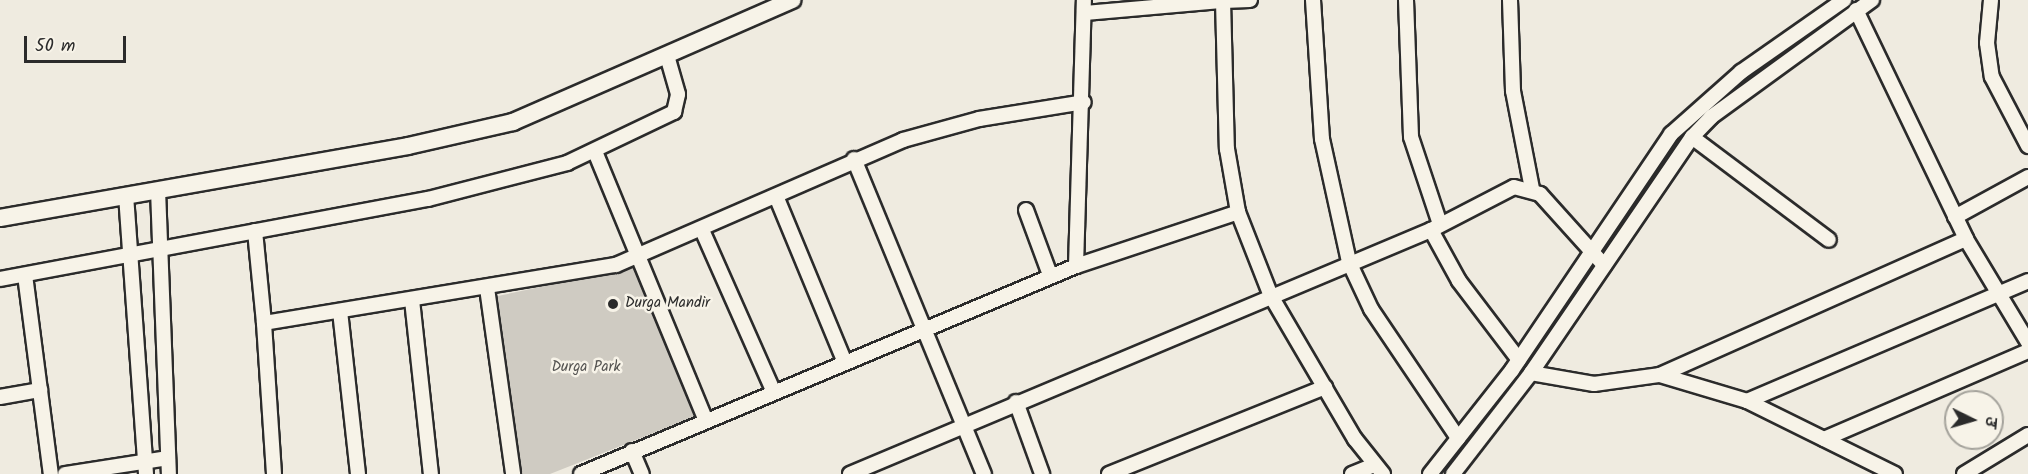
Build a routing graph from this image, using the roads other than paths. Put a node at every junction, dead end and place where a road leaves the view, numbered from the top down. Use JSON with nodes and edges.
{"nodes":[{"id":1,"x":792,"y":0,"type":"edge"},
{"id":2,"x":1250,"y":0,"type":"edge"},
{"id":3,"x":1313,"y":0,"type":"edge"},
{"id":4,"x":1406,"y":0,"type":"edge"},
{"id":5,"x":1510,"y":0,"type":"edge"},
{"id":6,"x":1844,"y":0,"type":"edge"},
{"id":7,"x":1872,"y":0,"type":"edge"},
{"id":8,"x":1991,"y":0,"type":"edge"},
{"id":9,"x":1224,"y":2,"type":"junction"},
{"id":10,"x":1085,"y":6,"type":"edge"},
{"id":11,"x":1856,"y":10,"type":"junction"},
{"id":12,"x":667,"y":56,"type":"junction"},
{"id":13,"x":1084,"y":102,"type":"junction"},
{"id":14,"x":1692,"y":137,"type":"junction"},
{"id":15,"x":2028,"y":146,"type":"edge"},
{"id":16,"x":596,"y":154,"type":"junction"},
{"id":17,"x":854,"y":159,"type":"junction"},
{"id":18,"x":2028,"y":177,"type":"edge"},
{"id":19,"x":1532,"y":189,"type":"junction"},
{"id":20,"x":158,"y":190,"type":"junction"},
{"id":21,"x":126,"y":195,"type":"junction"},
{"id":22,"x":776,"y":196,"type":"junction"},
{"id":23,"x":1026,"y":210,"type":"dead end"},
{"id":24,"x":1238,"y":212,"type":"junction"},
{"id":25,"x":1955,"y":217,"type":"junction"},
{"id":26,"x":0,"y":218,"type":"edge"},
{"id":27,"x":1436,"y":227,"type":"junction"},
{"id":28,"x":702,"y":230,"type":"junction"},
{"id":29,"x":255,"y":231,"type":"junction"},
{"id":30,"x":1829,"y":240,"type":"dead end"},
{"id":31,"x":1966,"y":240,"type":"junction"},
{"id":32,"x":158,"y":249,"type":"junction"},
{"id":33,"x":1589,"y":251,"type":"junction"},
{"id":34,"x":132,"y":254,"type":"junction"},
{"id":35,"x":642,"y":255,"type":"junction"},
{"id":36,"x":1349,"y":262,"type":"junction"},
{"id":37,"x":1604,"y":265,"type":"junction"},
{"id":38,"x":1076,"y":266,"type":"junction"},
{"id":39,"x":25,"y":275,"type":"junction"},
{"id":40,"x":1050,"y":275,"type":"junction"},
{"id":41,"x":0,"y":279,"type":"edge"},
{"id":42,"x":2028,"y":281,"type":"edge"},
{"id":43,"x":487,"y":288,"type":"junction"},
{"id":44,"x":1996,"y":294,"type":"junction"},
{"id":45,"x":1271,"y":296,"type":"junction"},
{"id":46,"x":412,"y":300,"type":"junction"},
{"id":47,"x":340,"y":311,"type":"junction"},
{"id":48,"x":264,"y":323,"type":"junction"},
{"id":49,"x":923,"y":326,"type":"junction"},
{"id":50,"x":2028,"y":342,"type":"edge"},
{"id":51,"x":2028,"y":351,"type":"edge"},
{"id":52,"x":844,"y":360,"type":"junction"},
{"id":53,"x":1519,"y":360,"type":"junction"},
{"id":54,"x":1531,"y":373,"type":"junction"},
{"id":55,"x":1660,"y":375,"type":"junction"},
{"id":56,"x":1325,"y":387,"type":"junction"},
{"id":57,"x":40,"y":390,"type":"junction"},
{"id":58,"x":773,"y":390,"type":"junction"},
{"id":59,"x":0,"y":397,"type":"edge"},
{"id":60,"x":1747,"y":401,"type":"junction"},
{"id":61,"x":1016,"y":402,"type":"junction"},
{"id":62,"x":705,"y":419,"type":"junction"},
{"id":63,"x":965,"y":424,"type":"junction"},
{"id":64,"x":2028,"y":435,"type":"edge"},
{"id":65,"x":1458,"y":438,"type":"junction"},
{"id":66,"x":1824,"y":439,"type":"junction"},
{"id":67,"x":632,"y":451,"type":"junction"},
{"id":68,"x":168,"y":458,"type":"junction"},
{"id":69,"x":146,"y":467,"type":"edge"},
{"id":70,"x":1378,"y":470,"type":"edge"},
{"id":71,"x":51,"y":474,"type":"edge"},
{"id":72,"x":65,"y":474,"type":"edge"},
{"id":73,"x":169,"y":474,"type":"edge"},
{"id":74,"x":274,"y":474,"type":"edge"},
{"id":75,"x":358,"y":474,"type":"edge"},
{"id":76,"x":431,"y":474,"type":"edge"},
{"id":77,"x":513,"y":474,"type":"edge"},
{"id":78,"x":581,"y":474,"type":"edge"},
{"id":79,"x":642,"y":474,"type":"edge"},
{"id":80,"x":850,"y":474,"type":"edge"},
{"id":81,"x":984,"y":474,"type":"edge"},
{"id":82,"x":1042,"y":474,"type":"edge"},
{"id":83,"x":1109,"y":474,"type":"edge"},
{"id":84,"x":1352,"y":474,"type":"edge"},
{"id":85,"x":1430,"y":474,"type":"edge"},
{"id":86,"x":1453,"y":474,"type":"edge"},
{"id":87,"x":1895,"y":474,"type":"edge"},
{"id":88,"x":1964,"y":474,"type":"edge"}],
"edges":[{"from":1,"to":12,"type":"main road"},
{"from":2,"to":9,"type":"street"},
{"from":3,"to":36,"type":"street"},
{"from":4,"to":27,"type":"street"},
{"from":5,"to":19,"type":"street"},
{"from":6,"to":33,"type":"street"},
{"from":7,"to":11,"type":"street"},
{"from":8,"to":15,"type":"street"},
{"from":9,"to":10,"type":"street"},
{"from":9,"to":24,"type":"street"},
{"from":10,"to":13,"type":"street"},
{"from":11,"to":14,"type":"street"},
{"from":11,"to":25,"type":"street"},
{"from":12,"to":16,"type":"street"},
{"from":12,"to":20,"type":"main road"},
{"from":13,"to":17,"type":"street"},
{"from":13,"to":38,"type":"street"},
{"from":14,"to":30,"type":"street"},
{"from":14,"to":37,"type":"street"},
{"from":16,"to":29,"type":"street"},
{"from":16,"to":35,"type":"street"},
{"from":17,"to":22,"type":"street"},
{"from":17,"to":49,"type":"street"},
{"from":18,"to":25,"type":"street"},
{"from":19,"to":27,"type":"street"},
{"from":19,"to":33,"type":"street"},
{"from":20,"to":21,"type":"main road"},
{"from":20,"to":32,"type":"street"},
{"from":21,"to":26,"type":"main road"},
{"from":21,"to":34,"type":"street"},
{"from":22,"to":28,"type":"street"},
{"from":22,"to":52,"type":"street"},
{"from":23,"to":40,"type":"street"},
{"from":24,"to":38,"type":"street"},
{"from":24,"to":45,"type":"street"},
{"from":25,"to":31,"type":"street"},
{"from":27,"to":36,"type":"street"},
{"from":27,"to":53,"type":"street"},
{"from":28,"to":35,"type":"street"},
{"from":28,"to":58,"type":"street"},
{"from":29,"to":32,"type":"street"},
{"from":29,"to":48,"type":"street"},
{"from":31,"to":44,"type":"street"},
{"from":31,"to":55,"type":"street"},
{"from":32,"to":34,"type":"street"},
{"from":32,"to":68,"type":"street"},
{"from":33,"to":37,"type":"street"},
{"from":33,"to":53,"type":"street"},
{"from":34,"to":39,"type":"street"},
{"from":34,"to":69,"type":"street"},
{"from":35,"to":43,"type":"street"},
{"from":35,"to":62,"type":"street"},
{"from":36,"to":45,"type":"street"},
{"from":36,"to":65,"type":"street"},
{"from":37,"to":54,"type":"street"},
{"from":38,"to":40,"type":"street"},
{"from":39,"to":41,"type":"street"},
{"from":39,"to":57,"type":"street"},
{"from":40,"to":49,"type":"street"},
{"from":42,"to":44,"type":"street"},
{"from":43,"to":46,"type":"street"},
{"from":43,"to":77,"type":"street"},
{"from":44,"to":50,"type":"street"},
{"from":44,"to":60,"type":"street"},
{"from":45,"to":56,"type":"street"},
{"from":45,"to":61,"type":"street"},
{"from":46,"to":47,"type":"street"},
{"from":46,"to":76,"type":"street"},
{"from":47,"to":48,"type":"street"},
{"from":47,"to":75,"type":"street"},
{"from":48,"to":74,"type":"street"},
{"from":49,"to":52,"type":"street"},
{"from":49,"to":63,"type":"street"},
{"from":51,"to":66,"type":"street"},
{"from":52,"to":58,"type":"street"},
{"from":53,"to":65,"type":"street"},
{"from":54,"to":55,"type":"street"},
{"from":54,"to":86,"type":"street"},
{"from":55,"to":60,"type":"street"},
{"from":56,"to":70,"type":"street"},
{"from":56,"to":83,"type":"street"},
{"from":57,"to":59,"type":"street"},
{"from":57,"to":71,"type":"street"},
{"from":58,"to":62,"type":"street"},
{"from":60,"to":66,"type":"street"},
{"from":61,"to":63,"type":"street"},
{"from":61,"to":82,"type":"street"},
{"from":62,"to":67,"type":"street"},
{"from":63,"to":80,"type":"street"},
{"from":63,"to":81,"type":"street"},
{"from":64,"to":88,"type":"street"},
{"from":65,"to":85,"type":"street"},
{"from":66,"to":87,"type":"street"},
{"from":67,"to":78,"type":"street"},
{"from":67,"to":79,"type":"street"},
{"from":68,"to":69,"type":"street"},
{"from":68,"to":73,"type":"street"},
{"from":69,"to":72,"type":"street"},
{"from":70,"to":84,"type":"street"}]}
